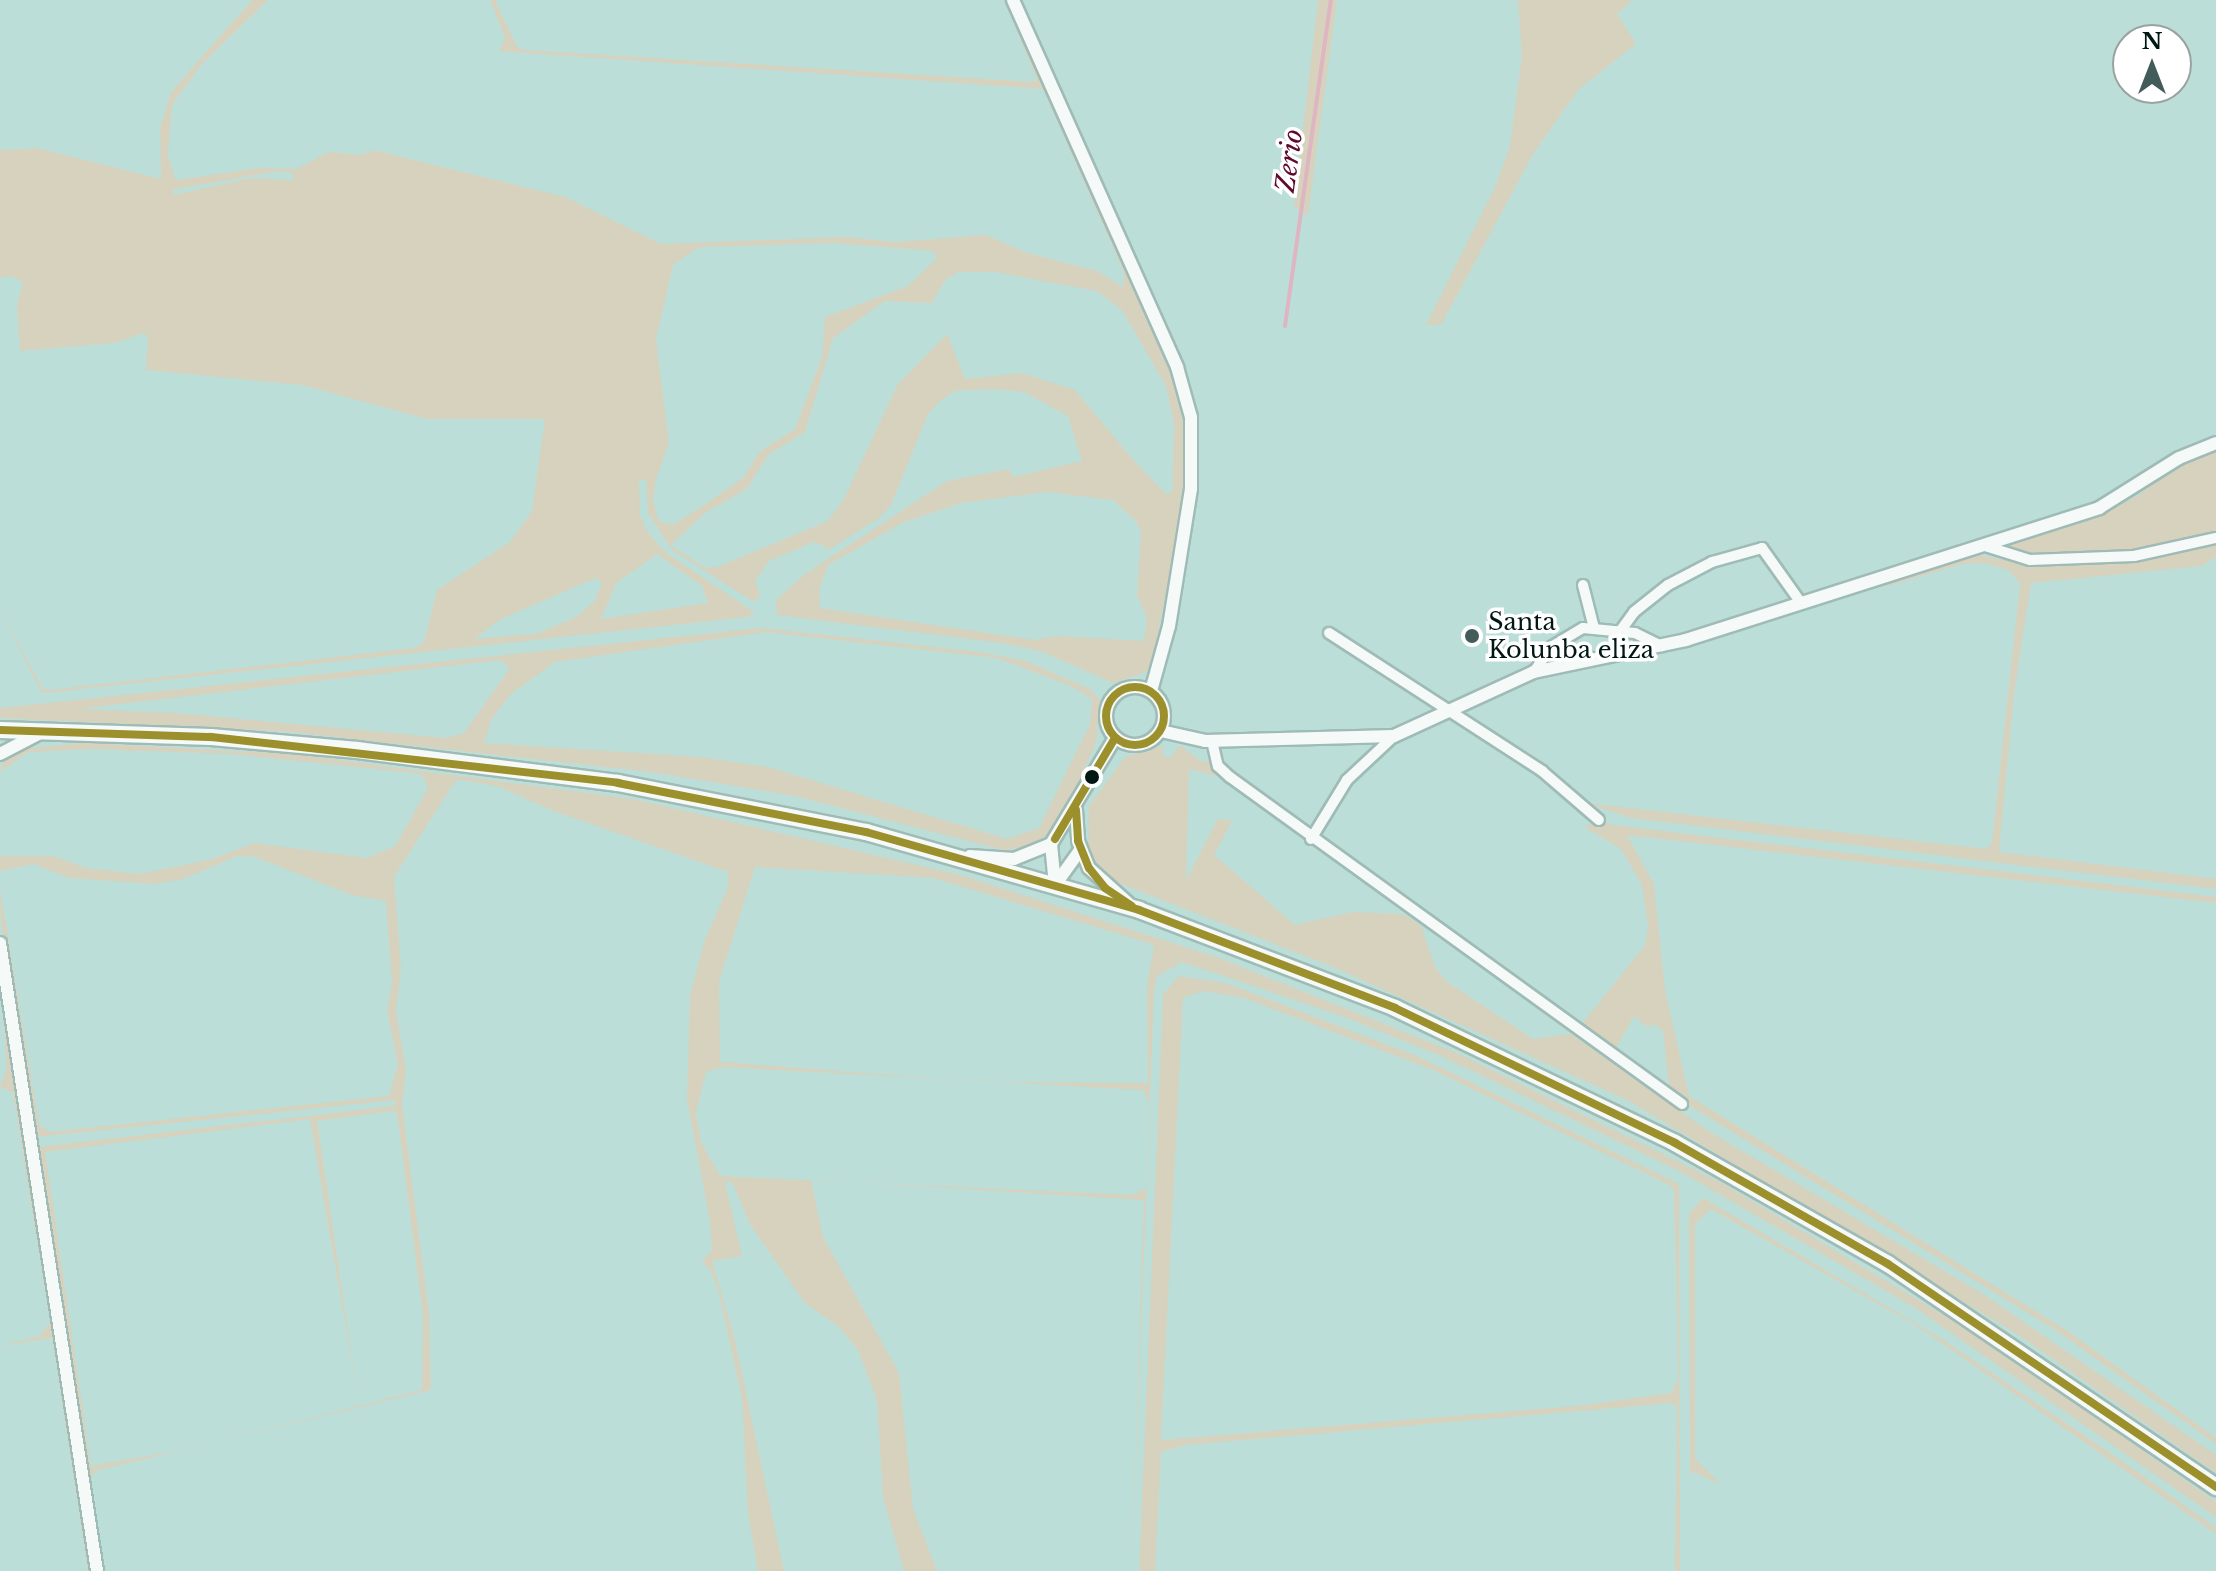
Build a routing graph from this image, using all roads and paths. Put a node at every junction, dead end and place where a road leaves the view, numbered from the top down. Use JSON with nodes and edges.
{"nodes":[{"id":1,"x":1013,"y":0,"type":"edge"},
{"id":2,"x":2216,"y":443,"type":"edge"},
{"id":3,"x":2216,"y":538,"type":"edge"},
{"id":4,"x":1985,"y":546,"type":"junction"},
{"id":5,"x":1583,"y":585,"type":"dead end"},
{"id":6,"x":1799,"y":600,"type":"junction"},
{"id":7,"x":1594,"y":628,"type":"junction"},
{"id":8,"x":1621,"y":630,"type":"junction"},
{"id":9,"x":1329,"y":633,"type":"dead end"},
{"id":10,"x":1662,"y":646,"type":"junction"},
{"id":11,"x":1534,"y":672,"type":"junction"},
{"id":12,"x":1151,"y":691,"type":"junction"},
{"id":13,"x":1448,"y":714,"type":"junction"},
{"id":14,"x":0,"y":730,"type":"edge"},
{"id":15,"x":46,"y":731,"type":"junction"},
{"id":16,"x":1161,"y":731,"type":"junction"},
{"id":17,"x":1394,"y":736,"type":"junction"},
{"id":18,"x":1115,"y":738,"type":"junction"},
{"id":19,"x":1212,"y":741,"type":"junction"},
{"id":20,"x":0,"y":754,"type":"edge"},
{"id":21,"x":1076,"y":810,"type":"junction"},
{"id":22,"x":1599,"y":820,"type":"dead end"},
{"id":23,"x":1311,"y":839,"type":"junction"},
{"id":24,"x":1051,"y":844,"type":"junction"},
{"id":25,"x":1081,"y":849,"type":"junction"},
{"id":26,"x":948,"y":853,"type":"junction"},
{"id":27,"x":1055,"y":885,"type":"junction"},
{"id":28,"x":1139,"y":910,"type":"junction"},
{"id":29,"x":0,"y":943,"type":"edge"},
{"id":30,"x":1682,"y":1104,"type":"dead end"},
{"id":31,"x":2216,"y":1487,"type":"edge"},
{"id":32,"x":97,"y":1571,"type":"edge"}],
"edges":[{"from":1,"to":12,"type":"street"},
{"from":2,"to":4,"type":"street"},
{"from":3,"to":4,"type":"street"},
{"from":4,"to":6,"type":"street"},
{"from":5,"to":7,"type":"street"},
{"from":6,"to":8,"type":"street"},
{"from":6,"to":10,"type":"street"},
{"from":7,"to":8,"type":"street"},
{"from":7,"to":11,"type":"street"},
{"from":8,"to":10,"type":"street"},
{"from":9,"to":13,"type":"street"},
{"from":10,"to":11,"type":"street"},
{"from":11,"to":13,"type":"street"},
{"from":12,"to":16,"type":"street"},
{"from":12,"to":18,"type":"street"},
{"from":13,"to":17,"type":"street"},
{"from":13,"to":22,"type":"street"},
{"from":14,"to":15,"type":"main road"},
{"from":15,"to":20,"type":"street"},
{"from":15,"to":26,"type":"main road"},
{"from":16,"to":18,"type":"street"},
{"from":16,"to":19,"type":"street"},
{"from":17,"to":19,"type":"street"},
{"from":17,"to":23,"type":"street"},
{"from":18,"to":21,"type":"street"},
{"from":19,"to":23,"type":"street"},
{"from":21,"to":24,"type":"street"},
{"from":21,"to":25,"type":"street"},
{"from":23,"to":30,"type":"street"},
{"from":24,"to":26,"type":"street"},
{"from":24,"to":27,"type":"street"},
{"from":25,"to":27,"type":"street"},
{"from":25,"to":28,"type":"street"},
{"from":26,"to":27,"type":"main road"},
{"from":27,"to":28,"type":"main road"},
{"from":28,"to":31,"type":"main road"},
{"from":29,"to":32,"type":"street"}]}
